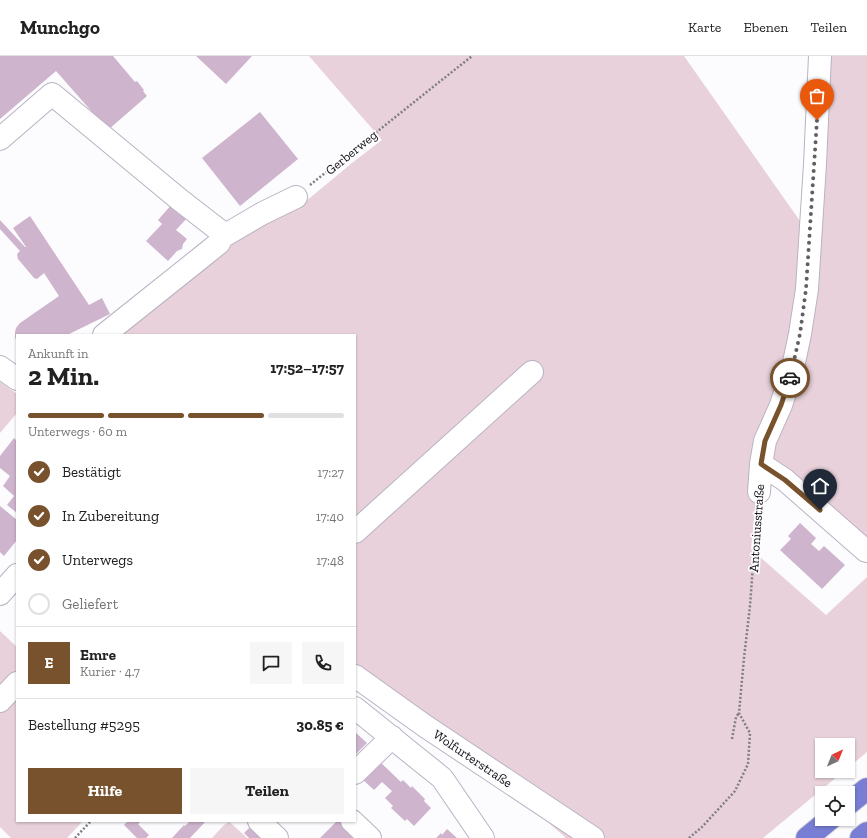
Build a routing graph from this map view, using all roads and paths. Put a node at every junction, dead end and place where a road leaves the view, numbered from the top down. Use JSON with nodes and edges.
{"nodes":[{"id":1,"x":472,"y":56,"type":"edge"},
{"id":2,"x":820,"y":56,"type":"edge"},
{"id":3,"x":0,"y":139,"type":"edge"},
{"id":4,"x":296,"y":197,"type":"joint"},
{"id":5,"x":222,"y":236,"type":"junction"},
{"id":6,"x":105,"y":334,"type":"edge"},
{"id":7,"x":0,"y":367,"type":"edge"},
{"id":8,"x":532,"y":372,"type":"dead end"},
{"id":9,"x":16,"y":378,"type":"edge"},
{"id":10,"x":761,"y":464,"type":"junction"},
{"id":11,"x":759,"y":492,"type":"joint"},
{"id":12,"x":356,"y":531,"type":"edge"},
{"id":13,"x":866,"y":551,"type":"edge"},
{"id":14,"x":16,"y":576,"type":"edge"},
{"id":15,"x":0,"y":594,"type":"edge"},
{"id":16,"x":356,"y":677,"type":"edge"},
{"id":17,"x":16,"y":684,"type":"edge"},
{"id":18,"x":0,"y":701,"type":"edge"},
{"id":19,"x":356,"y":709,"type":"edge"},
{"id":20,"x":739,"y":713,"type":"junction"},
{"id":21,"x":392,"y":737,"type":"junction"},
{"id":22,"x":732,"y":739,"type":"dead end"},
{"id":23,"x":356,"y":772,"type":"edge"},
{"id":24,"x":867,"y":789,"type":"edge"},
{"id":25,"x":855,"y":798,"type":"edge"},
{"id":26,"x":90,"y":822,"type":"edge"},
{"id":27,"x":260,"y":822,"type":"edge"},
{"id":28,"x":353,"y":822,"type":"edge"},
{"id":29,"x":822,"y":826,"type":"edge"},
{"id":30,"x":867,"y":833,"type":"edge"},
{"id":31,"x":74,"y":838,"type":"edge"},
{"id":32,"x":278,"y":838,"type":"edge"},
{"id":33,"x":370,"y":838,"type":"edge"},
{"id":34,"x":483,"y":838,"type":"edge"},
{"id":35,"x":593,"y":838,"type":"edge"},
{"id":36,"x":689,"y":838,"type":"edge"},
{"id":37,"x":807,"y":838,"type":"edge"},
{"id":38,"x":861,"y":838,"type":"edge"}],
"edges":[{"from":1,"to":4,"type":"path","name":"Gerberweg"},
{"from":2,"to":10,"type":"street","name":"Antoniusstraße"},
{"from":3,"to":5,"type":"street"},
{"from":4,"to":5,"type":"street"},
{"from":5,"to":6,"type":"street"},
{"from":7,"to":9,"type":"street"},
{"from":8,"to":12,"type":"street"},
{"from":10,"to":11,"type":"street","name":"Antoniusstraße"},
{"from":10,"to":13,"type":"street"},
{"from":11,"to":20,"type":"path","name":"Antoniusstraße"},
{"from":14,"to":15,"type":"street"},
{"from":16,"to":35,"type":"street","name":"Wolfurterstraße"},
{"from":17,"to":18,"type":"street"},
{"from":19,"to":21,"type":"street"},
{"from":20,"to":22,"type":"path","name":"Antoniusstraße"},
{"from":20,"to":36,"type":"path"},
{"from":21,"to":23,"type":"street"},
{"from":21,"to":34,"type":"street"},
{"from":24,"to":25,"type":"highway"},
{"from":26,"to":31,"type":"path"},
{"from":27,"to":32,"type":"street"},
{"from":28,"to":33,"type":"street"},
{"from":29,"to":37,"type":"highway"},
{"from":30,"to":38,"type":"highway"}]}
